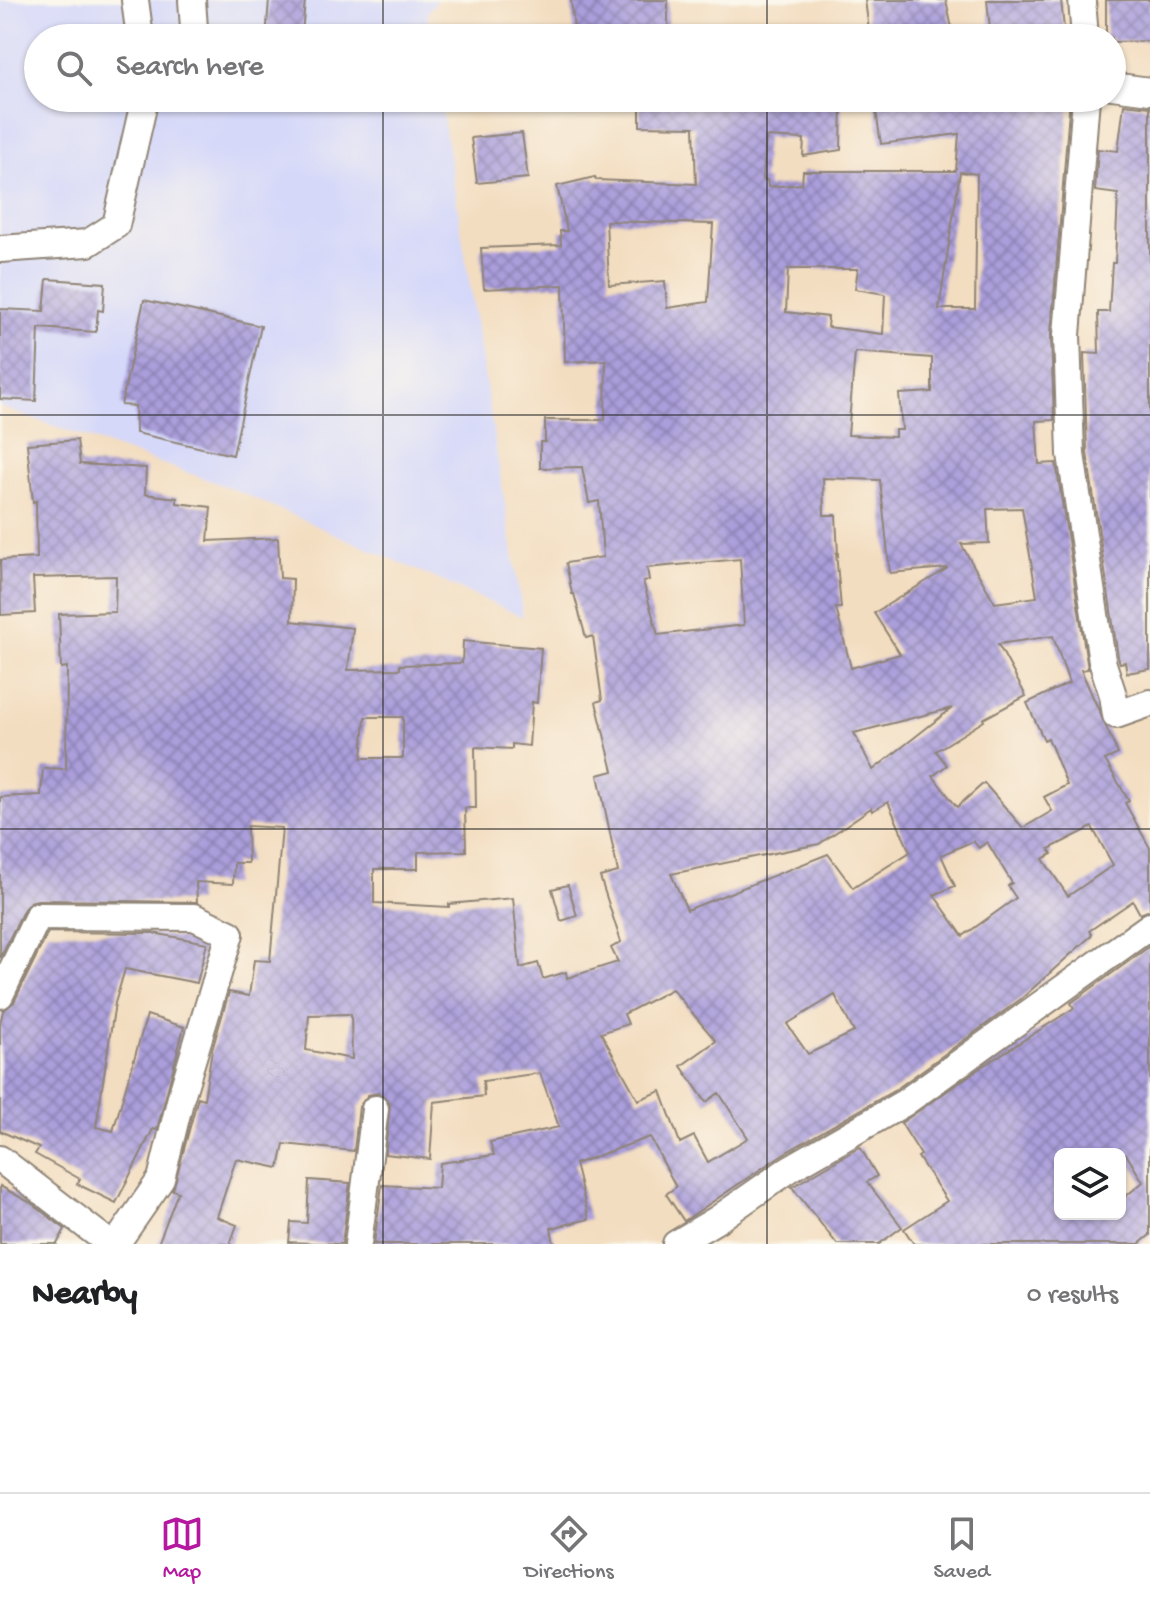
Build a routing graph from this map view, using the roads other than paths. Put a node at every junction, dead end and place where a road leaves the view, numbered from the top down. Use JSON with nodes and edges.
{"nodes":[{"id":1,"x":135,"y":0,"type":"edge"},
{"id":2,"x":192,"y":0,"type":"edge"},
{"id":3,"x":1082,"y":0,"type":"edge"},
{"id":4,"x":138,"y":24,"type":"edge"},
{"id":5,"x":194,"y":24,"type":"edge"},
{"id":6,"x":1084,"y":24,"type":"edge"},
{"id":7,"x":1126,"y":88,"type":"edge"},
{"id":8,"x":1150,"y":91,"type":"edge"},
{"id":9,"x":142,"y":112,"type":"edge"},
{"id":10,"x":1085,"y":112,"type":"edge"},
{"id":11,"x":0,"y":249,"type":"edge"},
{"id":12,"x":1150,"y":703,"type":"edge"},
{"id":13,"x":1150,"y":926,"type":"edge"},
{"id":14,"x":0,"y":995,"type":"edge"},
{"id":15,"x":375,"y":1109,"type":"dead end"},
{"id":16,"x":0,"y":1159,"type":"edge"},
{"id":17,"x":110,"y":1244,"type":"edge"},
{"id":18,"x":116,"y":1244,"type":"edge"},
{"id":19,"x":358,"y":1244,"type":"edge"},
{"id":20,"x":676,"y":1244,"type":"edge"}],
"edges":[{"from":1,"to":4,"type":"street"},
{"from":2,"to":5,"type":"street"},
{"from":3,"to":6,"type":"street"},
{"from":7,"to":8,"type":"street"},
{"from":9,"to":11,"type":"street"},
{"from":10,"to":12,"type":"street"},
{"from":13,"to":20,"type":"street"},
{"from":14,"to":18,"type":"street"},
{"from":15,"to":19,"type":"street"},
{"from":16,"to":17,"type":"street"}]}
